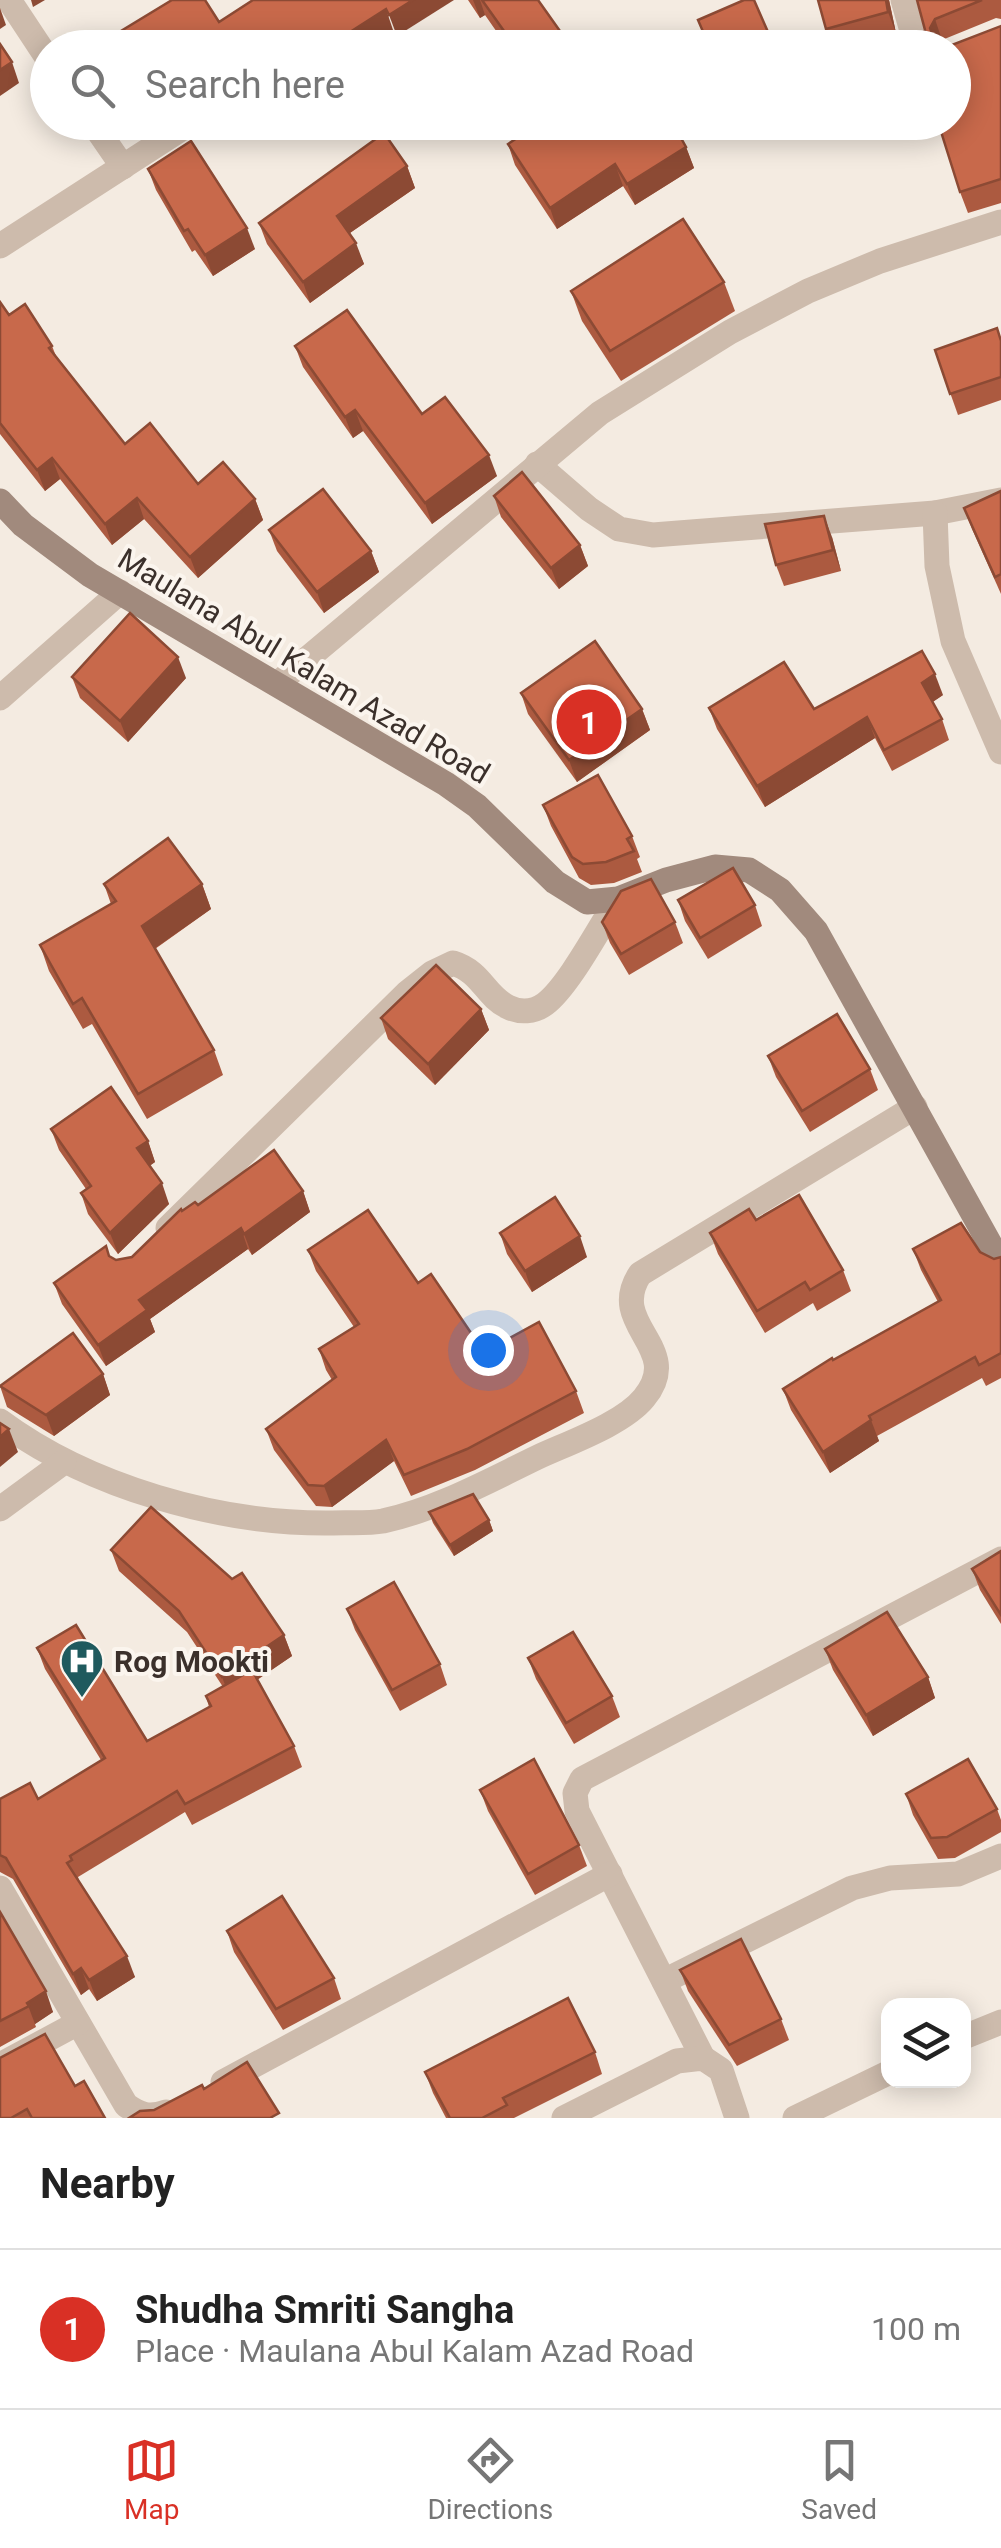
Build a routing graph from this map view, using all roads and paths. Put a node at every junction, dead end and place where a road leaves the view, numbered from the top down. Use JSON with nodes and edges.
{"nodes":[{"id":1,"x":9,"y":0,"type":"edge"},
{"id":2,"x":902,"y":0,"type":"edge"},
{"id":3,"x":911,"y":30,"type":"edge"},
{"id":4,"x":30,"y":32,"type":"edge"},
{"id":5,"x":105,"y":140,"type":"edge"},
{"id":6,"x":165,"y":140,"type":"edge"},
{"id":7,"x":124,"y":167,"type":"junction"},
{"id":8,"x":1001,"y":222,"type":"edge"},
{"id":9,"x":0,"y":246,"type":"edge"},
{"id":10,"x":537,"y":464,"type":"junction"},
{"id":11,"x":1001,"y":500,"type":"edge"},
{"id":12,"x":0,"y":501,"type":"edge"},
{"id":13,"x":935,"y":513,"type":"junction"},
{"id":14,"x":120,"y":592,"type":"junction"},
{"id":15,"x":277,"y":684,"type":"junction"},
{"id":16,"x":0,"y":698,"type":"edge"},
{"id":17,"x":1001,"y":752,"type":"edge"},
{"id":18,"x":618,"y":899,"type":"junction"},
{"id":19,"x":915,"y":1107,"type":"junction"},
{"id":20,"x":991,"y":1222,"type":"edge"},
{"id":21,"x":143,"y":1252,"type":"edge"},
{"id":22,"x":1001,"y":1264,"type":"edge"},
{"id":23,"x":0,"y":1421,"type":"edge"},
{"id":24,"x":64,"y":1462,"type":"junction"},
{"id":25,"x":0,"y":1510,"type":"edge"},
{"id":26,"x":1001,"y":1560,"type":"edge"},
{"id":27,"x":1001,"y":1856,"type":"edge"},
{"id":28,"x":610,"y":1874,"type":"junction"},
{"id":29,"x":0,"y":1888,"type":"edge"},
{"id":30,"x":664,"y":1981,"type":"junction"},
{"id":31,"x":1001,"y":2022,"type":"edge"},
{"id":32,"x":78,"y":2024,"type":"junction"},
{"id":33,"x":971,"y":2035,"type":"edge"},
{"id":34,"x":703,"y":2058,"type":"junction"},
{"id":35,"x":0,"y":2065,"type":"edge"},
{"id":36,"x":881,"y":2076,"type":"edge"},
{"id":37,"x":564,"y":2118,"type":"edge"},
{"id":38,"x":737,"y":2118,"type":"edge"},
{"id":39,"x":794,"y":2118,"type":"edge"}],
"edges":[{"from":1,"to":4,"type":"street"},
{"from":2,"to":3,"type":"street"},
{"from":5,"to":7,"type":"street"},
{"from":6,"to":7,"type":"street"},
{"from":7,"to":9,"type":"street"},
{"from":8,"to":10,"type":"street"},
{"from":10,"to":13,"type":"street"},
{"from":10,"to":15,"type":"street"},
{"from":11,"to":13,"type":"street"},
{"from":12,"to":14,"type":"street","name":"Maulana Abul Kalam Azad Road"},
{"from":13,"to":17,"type":"street"},
{"from":14,"to":15,"type":"street","name":"Maulana Abul Kalam Azad Road"},
{"from":14,"to":16,"type":"street"},
{"from":15,"to":18,"type":"street","name":"Maulana Abul Kalam Azad Road"},
{"from":18,"to":19,"type":"street"},
{"from":18,"to":21,"type":"street"},
{"from":19,"to":20,"type":"street"},
{"from":19,"to":24,"type":"street"},
{"from":20,"to":22,"type":"street"},
{"from":23,"to":24,"type":"street"},
{"from":24,"to":25,"type":"street"},
{"from":26,"to":28,"type":"street"},
{"from":27,"to":30,"type":"street"},
{"from":28,"to":30,"type":"street"},
{"from":28,"to":32,"type":"street"},
{"from":29,"to":32,"type":"street"},
{"from":30,"to":34,"type":"street"},
{"from":31,"to":33,"type":"street"},
{"from":32,"to":35,"type":"street"},
{"from":34,"to":37,"type":"street"},
{"from":34,"to":38,"type":"street"},
{"from":36,"to":39,"type":"street"}]}
